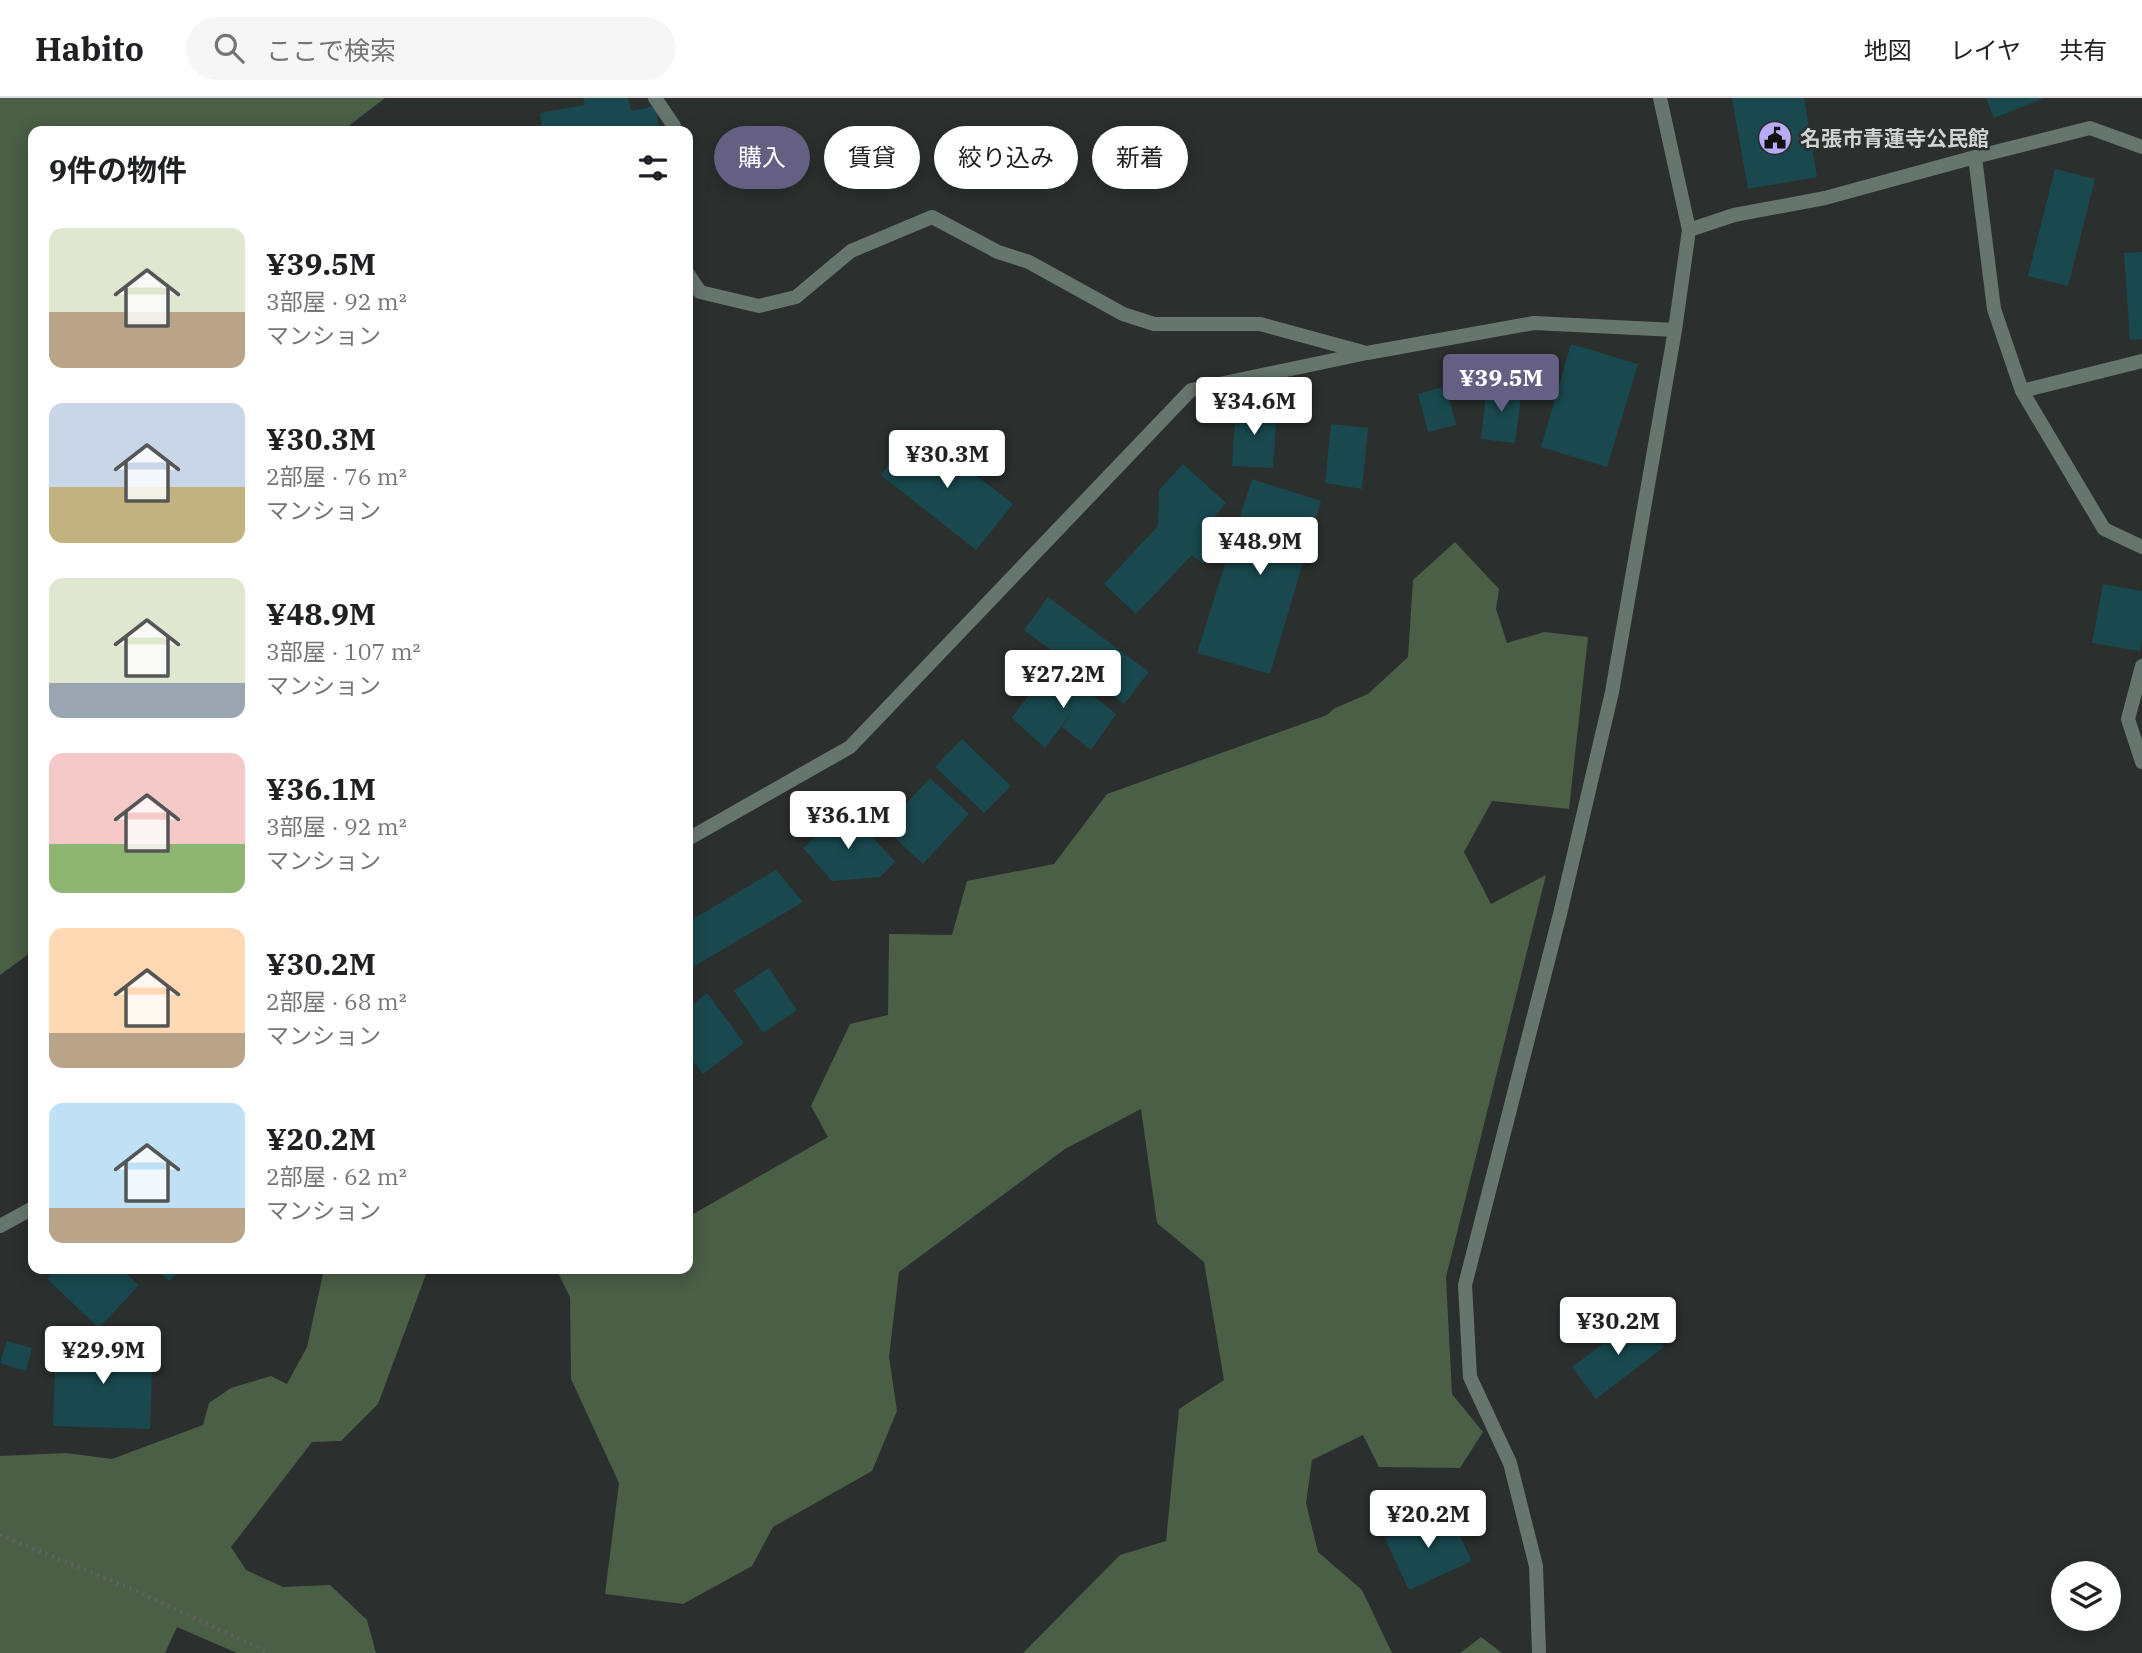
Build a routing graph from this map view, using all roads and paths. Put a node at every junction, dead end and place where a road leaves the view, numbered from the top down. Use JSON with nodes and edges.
{"nodes":[{"id":1,"x":655,"y":98,"type":"edge"},
{"id":2,"x":1660,"y":98,"type":"edge"},
{"id":3,"x":674,"y":126,"type":"edge"},
{"id":4,"x":2142,"y":147,"type":"edge"},
{"id":5,"x":1975,"y":157,"type":"junction"},
{"id":6,"x":1689,"y":230,"type":"junction"},
{"id":7,"x":693,"y":282,"type":"edge"},
{"id":8,"x":1675,"y":330,"type":"junction"},
{"id":9,"x":1367,"y":353,"type":"junction"},
{"id":10,"x":2142,"y":362,"type":"edge"},
{"id":11,"x":2021,"y":391,"type":"junction"},
{"id":12,"x":2142,"y":547,"type":"edge"},
{"id":13,"x":2142,"y":666,"type":"edge"},
{"id":14,"x":2142,"y":762,"type":"edge"},
{"id":15,"x":693,"y":836,"type":"edge"},
{"id":16,"x":28,"y":1211,"type":"edge"},
{"id":17,"x":0,"y":1226,"type":"edge"},
{"id":18,"x":0,"y":1535,"type":"edge"},
{"id":19,"x":270,"y":1653,"type":"edge"},
{"id":20,"x":1538,"y":1653,"type":"edge"}],
"edges":[{"from":1,"to":3,"type":"street"},
{"from":2,"to":6,"type":"street"},
{"from":4,"to":5,"type":"street"},
{"from":5,"to":6,"type":"street"},
{"from":5,"to":11,"type":"street"},
{"from":6,"to":8,"type":"street"},
{"from":7,"to":9,"type":"street"},
{"from":8,"to":9,"type":"street"},
{"from":8,"to":20,"type":"street"},
{"from":9,"to":15,"type":"street"},
{"from":10,"to":11,"type":"street"},
{"from":11,"to":12,"type":"street"},
{"from":13,"to":14,"type":"street"},
{"from":16,"to":17,"type":"street"},
{"from":18,"to":19,"type":"path"}]}
